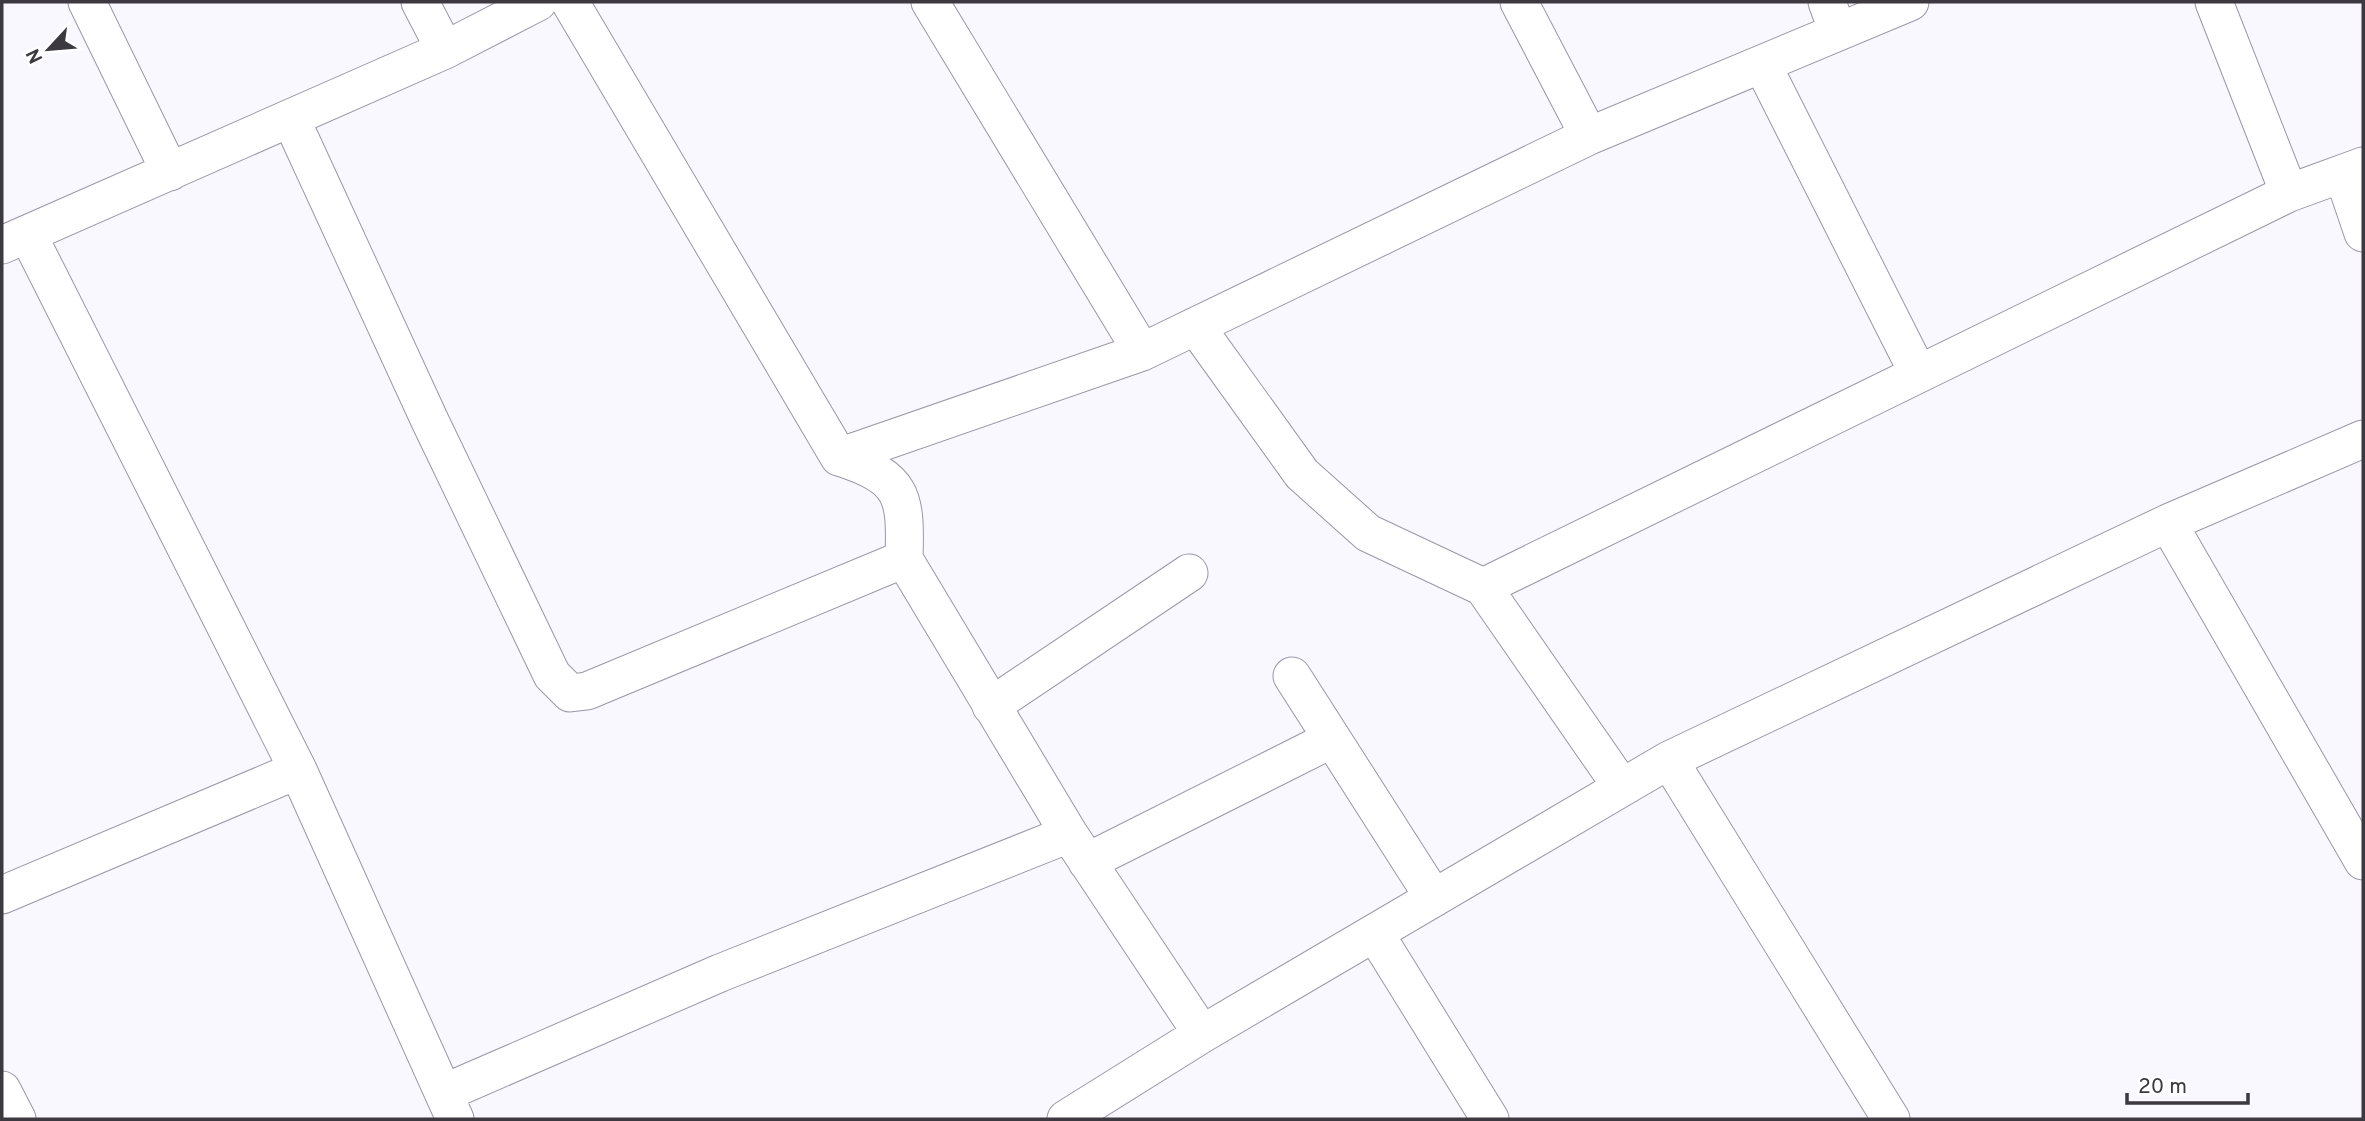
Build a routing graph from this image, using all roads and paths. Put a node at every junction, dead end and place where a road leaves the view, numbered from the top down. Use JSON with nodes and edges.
{"nodes":[{"id":1,"x":87,"y":2,"type":"edge"},
{"id":2,"x":420,"y":2,"type":"edge"},
{"id":3,"x":538,"y":2,"type":"edge"},
{"id":4,"x":570,"y":2,"type":"edge"},
{"id":5,"x":930,"y":2,"type":"edge"},
{"id":6,"x":1519,"y":2,"type":"edge"},
{"id":7,"x":1910,"y":2,"type":"edge"},
{"id":8,"x":2214,"y":2,"type":"edge"},
{"id":9,"x":1833,"y":17,"type":"edge"},
{"id":10,"x":445,"y":50,"type":"junction"},
{"id":11,"x":1762,"y":64,"type":"junction"},
{"id":12,"x":291,"y":119,"type":"junction"},
{"id":13,"x":1589,"y":136,"type":"junction"},
{"id":14,"x":2353,"y":170,"type":"edge"},
{"id":15,"x":170,"y":172,"type":"junction"},
{"id":16,"x":2289,"y":193,"type":"junction"},
{"id":17,"x":2363,"y":233,"type":"edge"},
{"id":18,"x":15,"y":240,"type":"edge"},
{"id":19,"x":1197,"y":328,"type":"junction"},
{"id":20,"x":1142,"y":352,"type":"junction"},
{"id":21,"x":1918,"y":373,"type":"junction"},
{"id":22,"x":2363,"y":439,"type":"edge"},
{"id":23,"x":839,"y":457,"type":"junction"},
{"id":24,"x":2168,"y":523,"type":"junction"},
{"id":25,"x":904,"y":559,"type":"junction"},
{"id":26,"x":1189,"y":573,"type":"dead end"},
{"id":27,"x":1483,"y":587,"type":"junction"},
{"id":28,"x":1292,"y":676,"type":"dead end"},
{"id":29,"x":991,"y":706,"type":"junction"},
{"id":30,"x":1332,"y":739,"type":"junction"},
{"id":31,"x":1669,"y":760,"type":"junction"},
{"id":32,"x":298,"y":770,"type":"junction"},
{"id":33,"x":1621,"y":786,"type":"junction"},
{"id":34,"x":1078,"y":848,"type":"junction"},
{"id":35,"x":2363,"y":861,"type":"edge"},
{"id":36,"x":2,"y":895,"type":"edge"},
{"id":37,"x":1434,"y":898,"type":"junction"},
{"id":38,"x":1376,"y":934,"type":"junction"},
{"id":39,"x":1202,"y":1034,"type":"junction"},
{"id":40,"x":2,"y":1090,"type":"edge"},
{"id":41,"x":449,"y":1106,"type":"edge"},
{"id":42,"x":1087,"y":1114,"type":"edge"},
{"id":43,"x":16,"y":1119,"type":"edge"},
{"id":44,"x":1490,"y":1119,"type":"edge"},
{"id":45,"x":1891,"y":1119,"type":"edge"}],
"edges":[{"from":1,"to":15,"type":"street"},
{"from":2,"to":10,"type":"street"},
{"from":3,"to":10,"type":"street"},
{"from":4,"to":23,"type":"street"},
{"from":5,"to":20,"type":"street"},
{"from":6,"to":13,"type":"street"},
{"from":7,"to":9,"type":"street"},
{"from":8,"to":16,"type":"street"},
{"from":9,"to":11,"type":"street"},
{"from":10,"to":12,"type":"street"},
{"from":11,"to":13,"type":"street"},
{"from":11,"to":21,"type":"street"},
{"from":12,"to":15,"type":"street"},
{"from":12,"to":25,"type":"street"},
{"from":13,"to":19,"type":"street"},
{"from":14,"to":16,"type":"street"},
{"from":14,"to":17,"type":"street"},
{"from":15,"to":18,"type":"street"},
{"from":16,"to":21,"type":"street"},
{"from":18,"to":32,"type":"street"},
{"from":19,"to":20,"type":"street"},
{"from":19,"to":27,"type":"street"},
{"from":20,"to":23,"type":"street"},
{"from":21,"to":27,"type":"street"},
{"from":22,"to":24,"type":"street"},
{"from":23,"to":25,"type":"street"},
{"from":24,"to":31,"type":"street"},
{"from":24,"to":35,"type":"street"},
{"from":25,"to":29,"type":"street"},
{"from":26,"to":29,"type":"street"},
{"from":27,"to":33,"type":"street"},
{"from":28,"to":30,"type":"street"},
{"from":29,"to":34,"type":"street"},
{"from":30,"to":34,"type":"street"},
{"from":30,"to":37,"type":"street"},
{"from":31,"to":33,"type":"street"},
{"from":31,"to":45,"type":"street"},
{"from":32,"to":36,"type":"street"},
{"from":32,"to":41,"type":"street"},
{"from":33,"to":37,"type":"street"},
{"from":34,"to":39,"type":"street"},
{"from":34,"to":41,"type":"street"},
{"from":37,"to":38,"type":"street"},
{"from":38,"to":39,"type":"street"},
{"from":38,"to":44,"type":"street"},
{"from":39,"to":42,"type":"street"},
{"from":40,"to":43,"type":"street"}]}
